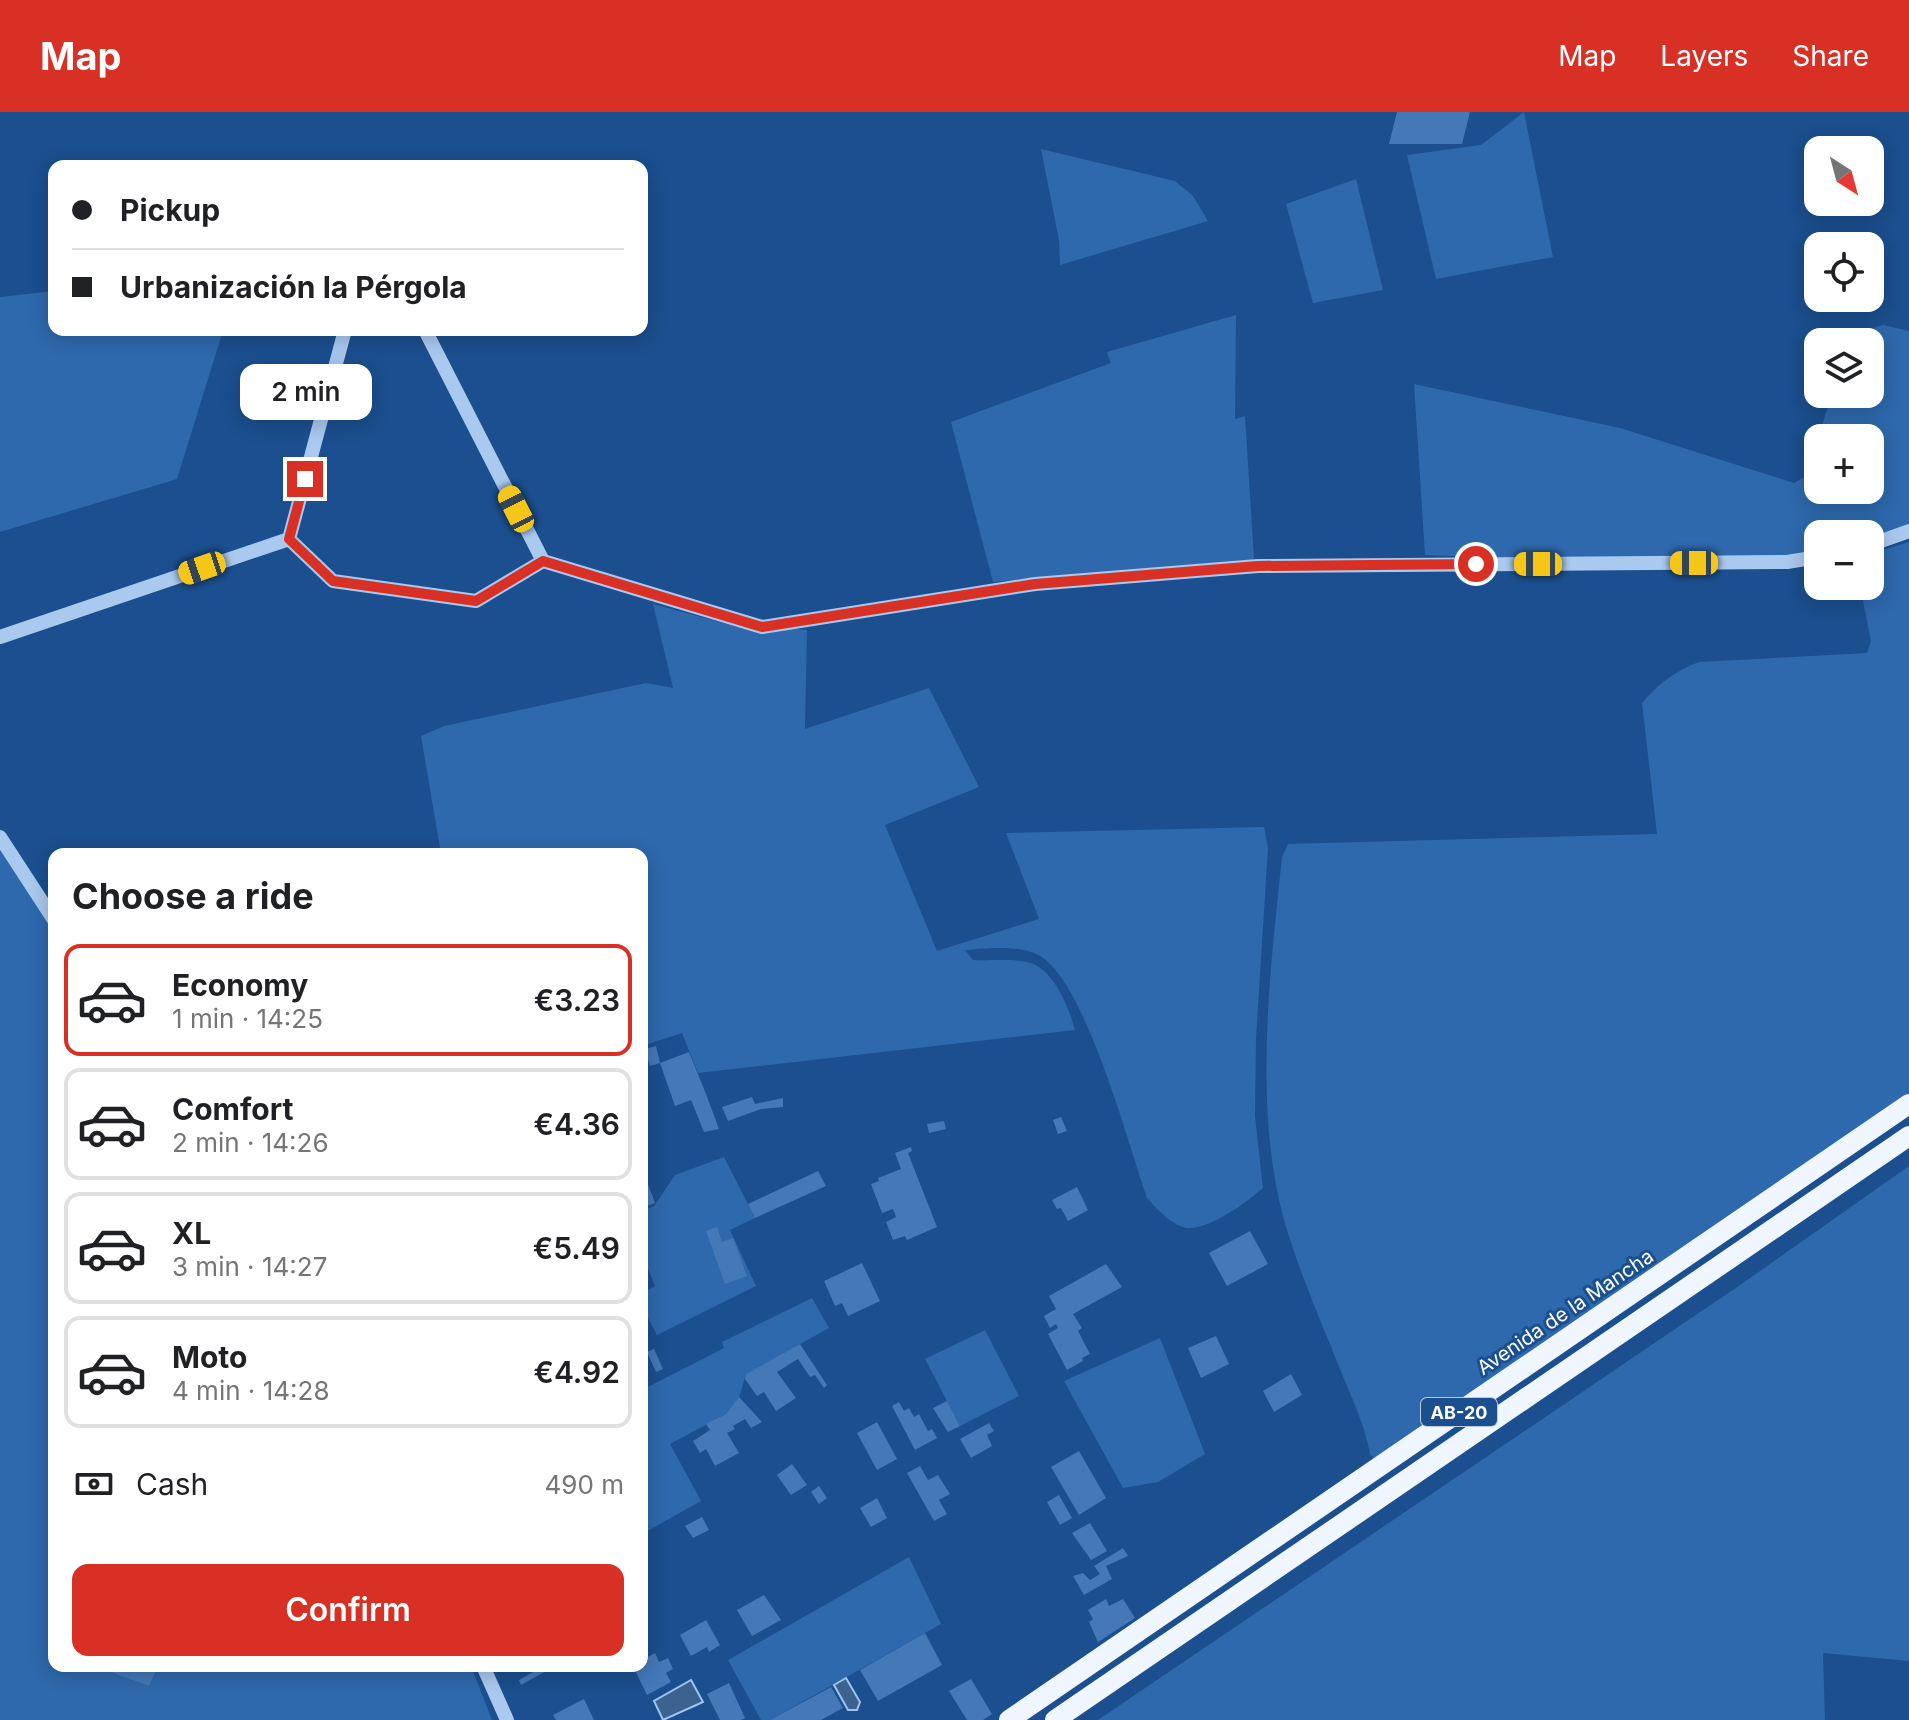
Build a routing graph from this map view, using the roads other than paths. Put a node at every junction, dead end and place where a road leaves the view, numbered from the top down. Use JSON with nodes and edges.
{"nodes":[{"id":1,"x":343,"y":336,"type":"edge"},
{"id":2,"x":428,"y":336,"type":"edge"},
{"id":3,"x":1909,"y":531,"type":"edge"},
{"id":4,"x":289,"y":539,"type":"junction"},
{"id":5,"x":1884,"y":540,"type":"edge"},
{"id":6,"x":1804,"y":559,"type":"edge"},
{"id":7,"x":543,"y":561,"type":"junction"},
{"id":8,"x":0,"y":637,"type":"edge"},
{"id":9,"x":0,"y":837,"type":"edge"},
{"id":10,"x":48,"y":911,"type":"edge"},
{"id":11,"x":1909,"y":1104,"type":"edge"},
{"id":12,"x":1909,"y":1136,"type":"edge"},
{"id":13,"x":486,"y":1672,"type":"edge"},
{"id":14,"x":507,"y":1720,"type":"edge"},
{"id":15,"x":1009,"y":1720,"type":"edge"},
{"id":16,"x":1055,"y":1720,"type":"edge"}],
"edges":[{"from":1,"to":4,"type":"street"},
{"from":2,"to":7,"type":"street"},
{"from":3,"to":5,"type":"street"},
{"from":4,"to":7,"type":"street"},
{"from":4,"to":8,"type":"street"},
{"from":6,"to":7,"type":"street"},
{"from":9,"to":10,"type":"street"},
{"from":11,"to":15,"type":"main road","name":"Avenida de la Mancha","number":"AB-20"},
{"from":12,"to":16,"type":"main road","number":"AB-20"},
{"from":13,"to":14,"type":"street"}]}
